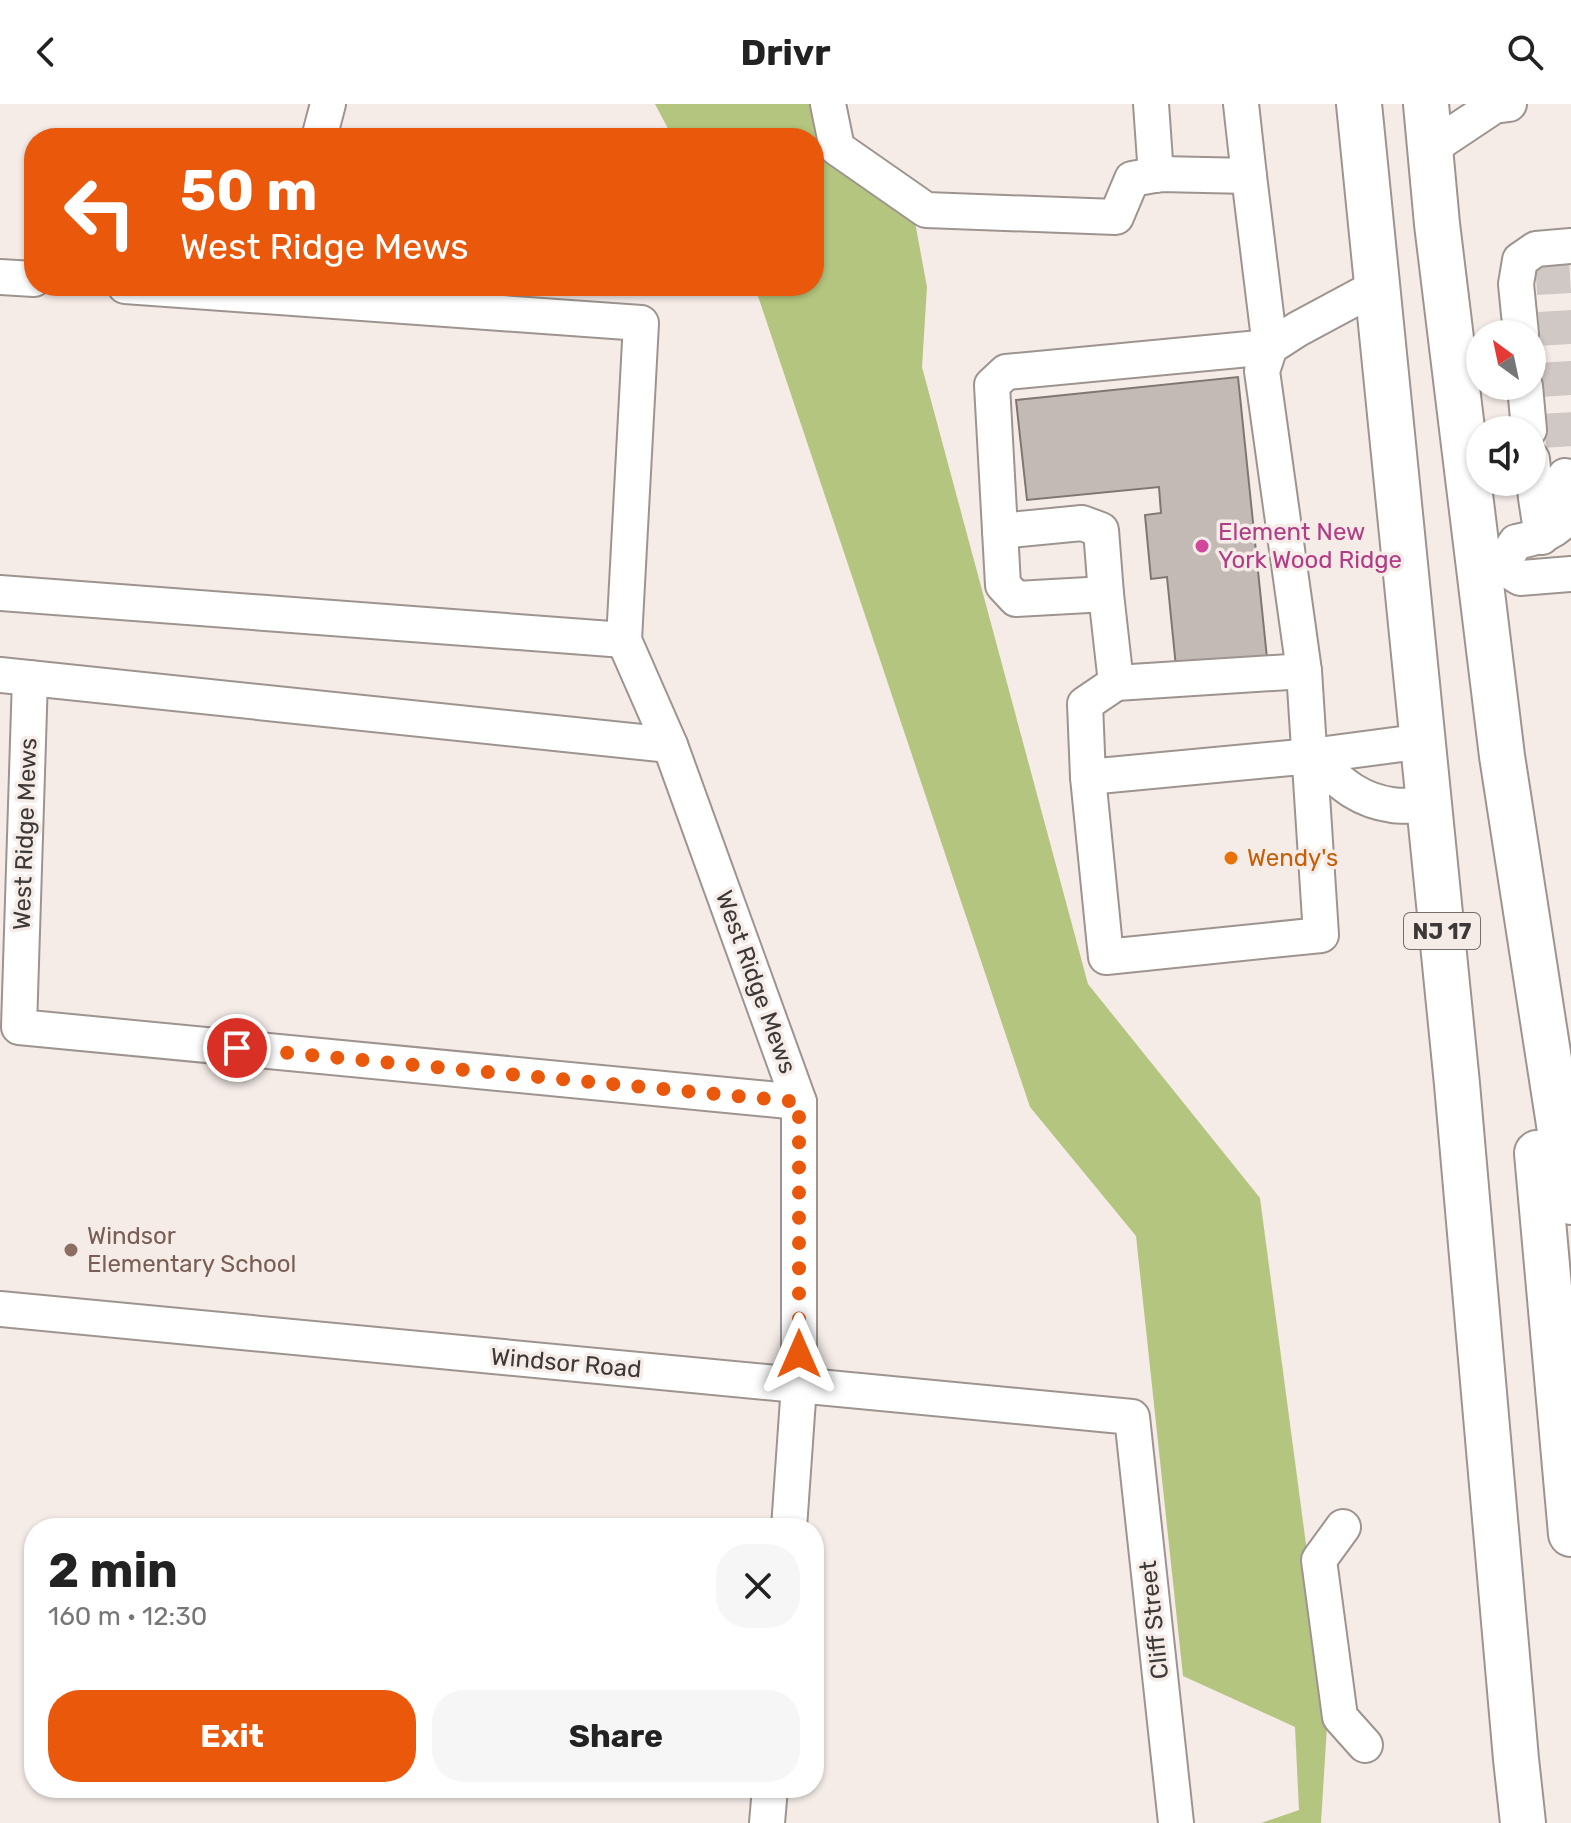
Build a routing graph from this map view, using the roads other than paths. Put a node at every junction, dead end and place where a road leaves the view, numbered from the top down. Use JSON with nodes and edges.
{"nodes":[{"id":1,"x":328,"y":104,"type":"edge"},
{"id":2,"x":828,"y":104,"type":"edge"},
{"id":3,"x":1151,"y":104,"type":"edge"},
{"id":4,"x":1241,"y":104,"type":"edge"},
{"id":5,"x":1359,"y":104,"type":"edge"},
{"id":6,"x":1426,"y":104,"type":"edge"},
{"id":7,"x":1509,"y":104,"type":"edge"},
{"id":8,"x":322,"y":128,"type":"edge"},
{"id":9,"x":1428,"y":150,"type":"junction"},
{"id":10,"x":1156,"y":175,"type":"junction"},
{"id":11,"x":1249,"y":176,"type":"junction"},
{"id":12,"x":1558,"y":251,"type":"edge"},
{"id":13,"x":0,"y":277,"type":"edge"},
{"id":14,"x":24,"y":278,"type":"edge"},
{"id":15,"x":1378,"y":286,"type":"junction"},
{"id":16,"x":264,"y":296,"type":"edge"},
{"id":17,"x":1520,"y":320,"type":"edge"},
{"id":18,"x":1270,"y":347,"type":"junction"},
{"id":19,"x":1565,"y":476,"type":"dead end"},
{"id":20,"x":1536,"y":496,"type":"edge"},
{"id":21,"x":1000,"y":531,"type":"junction"},
{"id":22,"x":1542,"y":537,"type":"junction"},
{"id":23,"x":1490,"y":567,"type":"junction"},
{"id":24,"x":1571,"y":574,"type":"edge"},
{"id":25,"x":0,"y":593,"type":"edge"},
{"id":26,"x":1106,"y":594,"type":"junction"},
{"id":27,"x":624,"y":640,"type":"junction"},
{"id":28,"x":1304,"y":671,"type":"junction"},
{"id":29,"x":15,"y":676,"type":"edge"},
{"id":30,"x":1116,"y":683,"type":"junction"},
{"id":31,"x":1424,"y":741,"type":"junction"},
{"id":32,"x":670,"y":745,"type":"junction"},
{"id":33,"x":1311,"y":756,"type":"junction"},
{"id":34,"x":1502,"y":756,"type":"junction"},
{"id":35,"x":1088,"y":777,"type":"junction"},
{"id":36,"x":1430,"y":805,"type":"junction"},
{"id":37,"x":799,"y":1102,"type":"junction"},
{"id":38,"x":1571,"y":1202,"type":"edge"},
{"id":39,"x":0,"y":1309,"type":"edge"},
{"id":40,"x":799,"y":1385,"type":"junction"},
{"id":41,"x":1132,"y":1417,"type":"joint"},
{"id":42,"x":790,"y":1518,"type":"edge"},
{"id":43,"x":1343,"y":1527,"type":"dead end"},
{"id":44,"x":1571,"y":1534,"type":"edge"},
{"id":45,"x":1365,"y":1745,"type":"dead end"},
{"id":46,"x":1516,"y":1759,"type":"junction"},
{"id":47,"x":769,"y":1798,"type":"edge"},
{"id":48,"x":767,"y":1823,"type":"edge"},
{"id":49,"x":1176,"y":1823,"type":"edge"},
{"id":50,"x":1495,"y":1823,"type":"edge"},
{"id":51,"x":1523,"y":1823,"type":"edge"}],
"edges":[{"from":1,"to":8,"type":"street"},
{"from":2,"to":10,"type":"street"},
{"from":3,"to":10,"type":"street"},
{"from":4,"to":11,"type":"street"},
{"from":5,"to":15,"type":"highway","number":"NJ 17"},
{"from":6,"to":9,"type":"highway","number":"NJ 17"},
{"from":7,"to":9,"type":"street"},
{"from":9,"to":23,"type":"highway","number":"NJ 17"},
{"from":10,"to":11,"type":"street"},
{"from":11,"to":18,"type":"street"},
{"from":12,"to":17,"type":"street"},
{"from":13,"to":14,"type":"street"},
{"from":15,"to":18,"type":"street"},
{"from":15,"to":31,"type":"highway","number":"NJ 17"},
{"from":16,"to":27,"type":"street","name":"West Ridge Mews"},
{"from":18,"to":21,"type":"street"},
{"from":18,"to":28,"type":"street"},
{"from":19,"to":22,"type":"street"},
{"from":20,"to":22,"type":"street"},
{"from":21,"to":26,"type":"street"},
{"from":21,"to":26,"type":"street"},
{"from":22,"to":23,"type":"street"},
{"from":23,"to":24,"type":"street"},
{"from":23,"to":34,"type":"highway","number":"NJ 17"},
{"from":25,"to":27,"type":"street"},
{"from":26,"to":30,"type":"street"},
{"from":27,"to":32,"type":"street","name":"West Ridge Mews"},
{"from":28,"to":30,"type":"street"},
{"from":28,"to":33,"type":"street"},
{"from":29,"to":32,"type":"street","name":"West Ridge Mews"},
{"from":29,"to":37,"type":"street","name":"West Ridge Mews"},
{"from":30,"to":35,"type":"street"},
{"from":31,"to":33,"type":"street"},
{"from":31,"to":36,"type":"highway","number":"NJ 17"},
{"from":32,"to":37,"type":"street","name":"West Ridge Mews"},
{"from":33,"to":35,"type":"street"},
{"from":33,"to":35,"type":"street"},
{"from":33,"to":36,"type":"street"},
{"from":34,"to":38,"type":"highway"},
{"from":34,"to":44,"type":"highway","number":"NJ 17"},
{"from":36,"to":46,"type":"highway","number":"NJ 17"},
{"from":37,"to":40,"type":"street"},
{"from":39,"to":40,"type":"street","name":"Windsor Road"},
{"from":40,"to":41,"type":"street","name":"Windsor Road"},
{"from":40,"to":42,"type":"street"},
{"from":41,"to":49,"type":"street","name":"Cliff Street"},
{"from":43,"to":45,"type":"street"},
{"from":46,"to":50,"type":"highway"},
{"from":46,"to":51,"type":"highway","number":"NJ 17"},
{"from":47,"to":48,"type":"street"}]}
